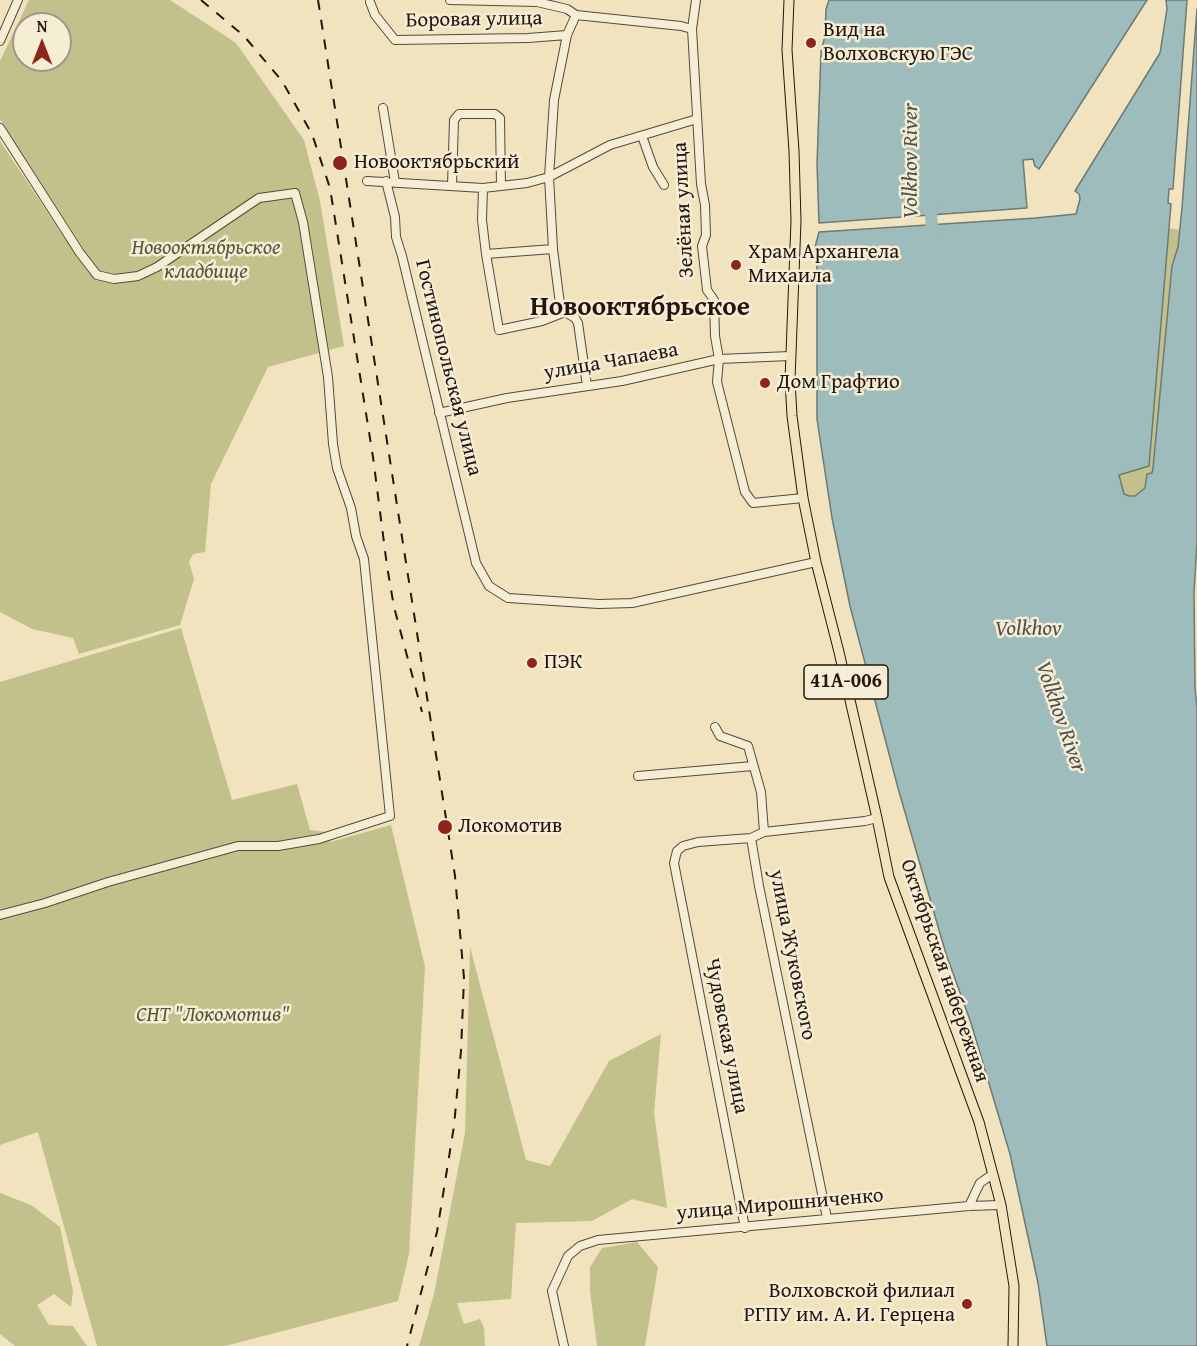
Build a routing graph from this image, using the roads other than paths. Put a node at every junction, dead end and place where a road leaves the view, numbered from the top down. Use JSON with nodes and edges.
{"nodes":[{"id":1,"x":450,"y":0,"type":"edge"},
{"id":2,"x":696,"y":0,"type":"edge"},
{"id":3,"x":789,"y":0,"type":"edge"},
{"id":4,"x":17,"y":1,"type":"edge"},
{"id":5,"x":369,"y":1,"type":"edge"},
{"id":6,"x":567,"y":4,"type":"edge"},
{"id":7,"x":576,"y":15,"type":"junction"},
{"id":8,"x":692,"y":29,"type":"junction"},
{"id":9,"x":567,"y":35,"type":"junction"},
{"id":10,"x":0,"y":41,"type":"edge"},
{"id":11,"x":383,"y":108,"type":"dead end"},
{"id":12,"x":697,"y":119,"type":"junction"},
{"id":13,"x":0,"y":128,"type":"edge"},
{"id":14,"x":642,"y":136,"type":"junction"},
{"id":15,"x":549,"y":177,"type":"junction"},
{"id":16,"x":367,"y":181,"type":"dead end"},
{"id":17,"x":391,"y":182,"type":"junction"},
{"id":18,"x":664,"y":185,"type":"dead end"},
{"id":19,"x":452,"y":186,"type":"junction"},
{"id":20,"x":501,"y":186,"type":"junction"},
{"id":21,"x":483,"y":188,"type":"junction"},
{"id":22,"x":553,"y":249,"type":"junction"},
{"id":23,"x":486,"y":254,"type":"junction"},
{"id":24,"x":565,"y":312,"type":"junction"},
{"id":25,"x":790,"y":356,"type":"junction"},
{"id":26,"x":719,"y":358,"type":"junction"},
{"id":27,"x":587,"y":386,"type":"junction"},
{"id":28,"x":439,"y":413,"type":"junction"},
{"id":29,"x":803,"y":498,"type":"junction"},
{"id":30,"x":816,"y":562,"type":"junction"},
{"id":31,"x":715,"y":727,"type":"dead end"},
{"id":32,"x":753,"y":766,"type":"junction"},
{"id":33,"x":638,"y":776,"type":"dead end"},
{"id":34,"x":878,"y":818,"type":"junction"},
{"id":35,"x":764,"y":832,"type":"junction"},
{"id":36,"x":752,"y":838,"type":"junction"},
{"id":37,"x":0,"y":915,"type":"edge"},
{"id":38,"x":993,"y":1174,"type":"junction"},
{"id":39,"x":1001,"y":1205,"type":"junction"},
{"id":40,"x":969,"y":1206,"type":"junction"},
{"id":41,"x":827,"y":1218,"type":"junction"},
{"id":42,"x":745,"y":1228,"type":"junction"},
{"id":43,"x":564,"y":1346,"type":"edge"},
{"id":44,"x":1013,"y":1346,"type":"edge"}],
"edges":[{"from":1,"to":6,"type":"street","name":"Боровая улица"},
{"from":2,"to":8,"type":"street","name":"Зелёная улица"},
{"from":3,"to":25,"type":"main road","name":"Октябрьская набережная","number":"41А-006"},
{"from":4,"to":10,"type":"street"},
{"from":5,"to":9,"type":"street","name":"Боровая улица"},
{"from":6,"to":7,"type":"street","name":"Боровая улица"},
{"from":7,"to":8,"type":"street"},
{"from":7,"to":9,"type":"street"},
{"from":8,"to":12,"type":"street","name":"Зелёная улица"},
{"from":9,"to":15,"type":"street"},
{"from":11,"to":17,"type":"street","name":"Гостинопольская улица"},
{"from":12,"to":14,"type":"street"},
{"from":12,"to":26,"type":"street","name":"Зелёная улица"},
{"from":13,"to":37,"type":"street"},
{"from":14,"to":15,"type":"street"},
{"from":14,"to":18,"type":"street"},
{"from":15,"to":20,"type":"street"},
{"from":15,"to":22,"type":"street"},
{"from":16,"to":17,"type":"street"},
{"from":17,"to":19,"type":"street"},
{"from":17,"to":28,"type":"street","name":"Гостинопольская улица"},
{"from":19,"to":20,"type":"street"},
{"from":19,"to":21,"type":"street"},
{"from":20,"to":21,"type":"street"},
{"from":21,"to":23,"type":"street"},
{"from":22,"to":23,"type":"street"},
{"from":22,"to":24,"type":"street"},
{"from":23,"to":24,"type":"street"},
{"from":24,"to":27,"type":"street"},
{"from":25,"to":26,"type":"street","name":"улица Чапаева"},
{"from":25,"to":29,"type":"main road","name":"Октябрьская набережная","number":"41А-006"},
{"from":26,"to":27,"type":"street","name":"улица Чапаева"},
{"from":26,"to":29,"type":"street","name":"Зелёная улица"},
{"from":27,"to":28,"type":"street","name":"улица Чапаева"},
{"from":28,"to":30,"type":"street","name":"Гостинопольская улица"},
{"from":29,"to":30,"type":"main road","name":"Октябрьская набережная","number":"41А-006"},
{"from":30,"to":34,"type":"main road","name":"Октябрьская набережная","number":"41А-006"},
{"from":31,"to":32,"type":"street"},
{"from":32,"to":33,"type":"street"},
{"from":32,"to":35,"type":"street"},
{"from":34,"to":35,"type":"street"},
{"from":34,"to":38,"type":"main road","name":"Октябрьская набережная","number":"41А-006"},
{"from":35,"to":36,"type":"street"},
{"from":36,"to":41,"type":"street","name":"улица Жуковского"},
{"from":36,"to":42,"type":"street","name":"Чудовская улица"},
{"from":38,"to":39,"type":"main road","name":"Октябрьская набережная","number":"41А-006"},
{"from":38,"to":40,"type":"street"},
{"from":39,"to":40,"type":"street","name":"улица Мирошниченко"},
{"from":39,"to":44,"type":"main road","name":"Октябрьская набережная","number":"41А-006"},
{"from":40,"to":41,"type":"street","name":"улица Мирошниченко"},
{"from":41,"to":42,"type":"street","name":"улица Мирошниченко"},
{"from":42,"to":43,"type":"street","name":"улица Мирошниченко"}]}
